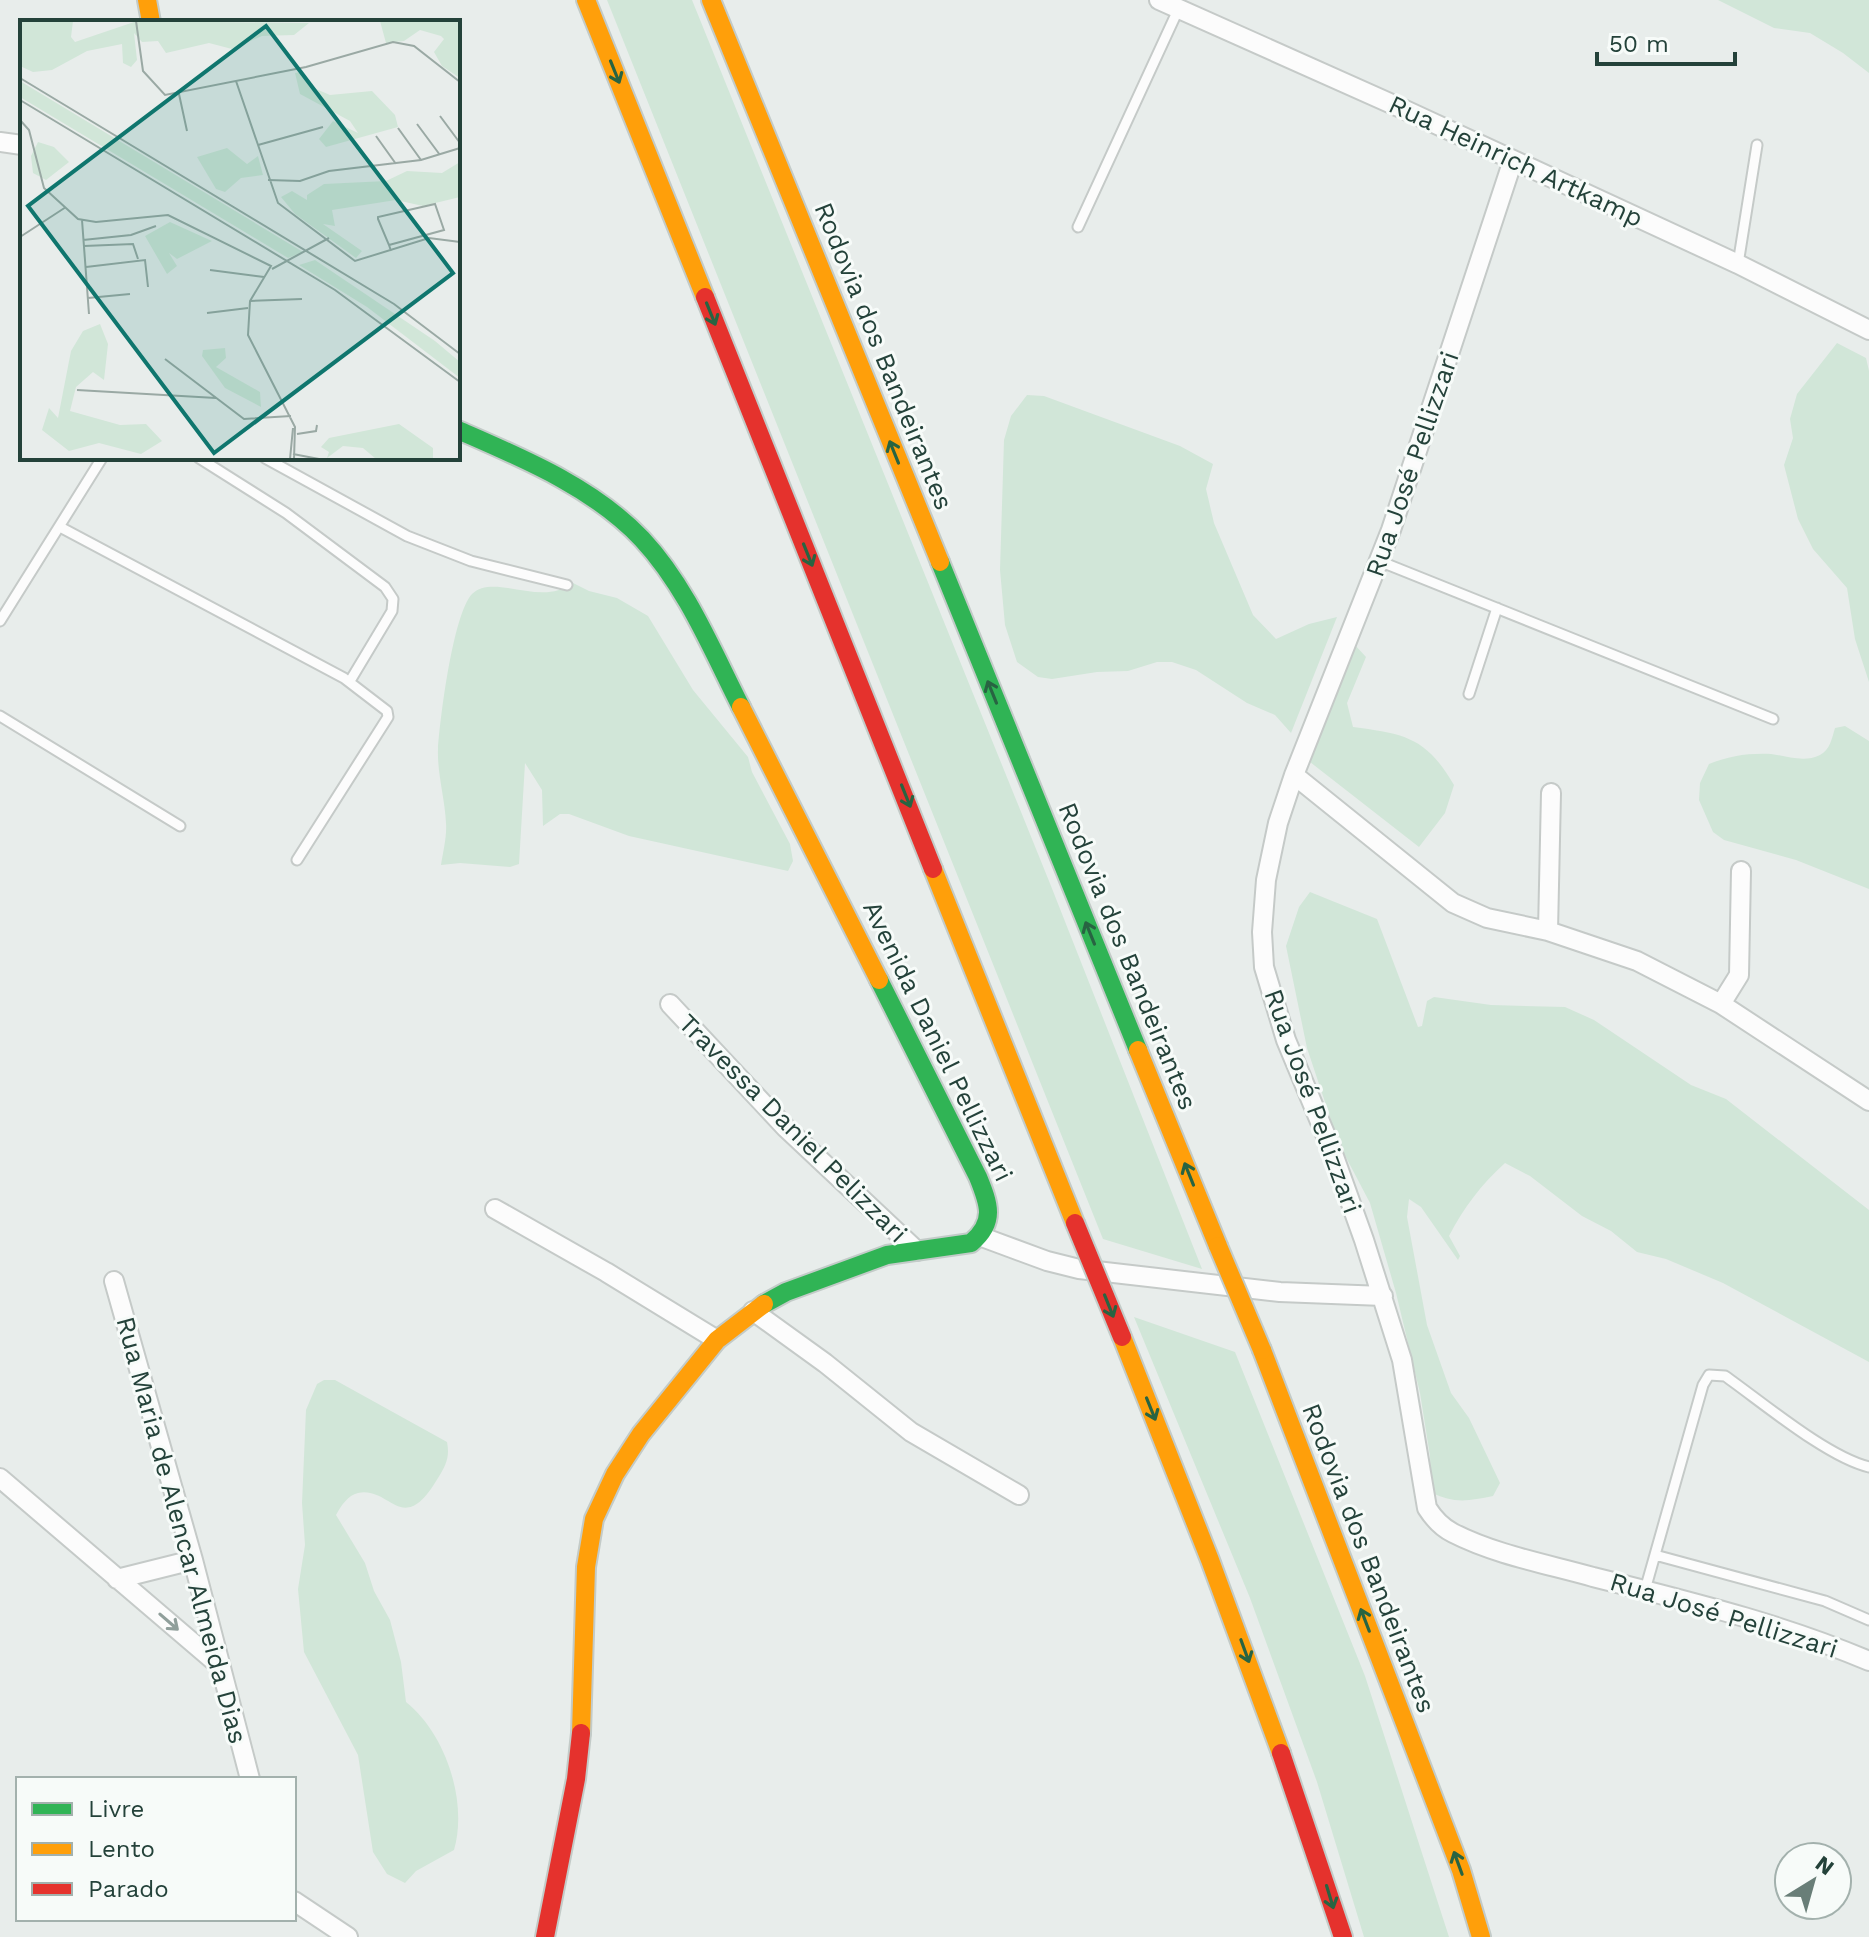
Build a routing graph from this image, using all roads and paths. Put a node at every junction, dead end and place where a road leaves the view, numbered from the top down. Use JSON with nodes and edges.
{"nodes":[{"id":1,"x":147,"y":0,"type":"edge"},
{"id":2,"x":586,"y":0,"type":"edge"},
{"id":3,"x":711,"y":0,"type":"edge"},
{"id":4,"x":1159,"y":0,"type":"edge"},
{"id":5,"x":1178,"y":10,"type":"junction"},
{"id":6,"x":151,"y":20,"type":"edge"},
{"id":7,"x":0,"y":142,"type":"edge"},
{"id":8,"x":20,"y":145,"type":"edge"},
{"id":9,"x":1757,"y":145,"type":"dead end"},
{"id":10,"x":1513,"y":160,"type":"junction"},
{"id":11,"x":1078,"y":227,"type":"dead end"},
{"id":12,"x":1738,"y":264,"type":"junction"},
{"id":13,"x":1869,"y":330,"type":"edge"},
{"id":14,"x":460,"y":431,"type":"edge"},
{"id":15,"x":101,"y":460,"type":"edge"},
{"id":16,"x":202,"y":460,"type":"edge"},
{"id":17,"x":269,"y":460,"type":"edge"},
{"id":18,"x":60,"y":527,"type":"junction"},
{"id":19,"x":1379,"y":561,"type":"junction"},
{"id":20,"x":567,"y":585,"type":"dead end"},
{"id":21,"x":1497,"y":608,"type":"junction"},
{"id":22,"x":0,"y":621,"type":"edge"},
{"id":23,"x":350,"y":681,"type":"junction"},
{"id":24,"x":1469,"y":694,"type":"dead end"},
{"id":25,"x":0,"y":716,"type":"edge"},
{"id":26,"x":1773,"y":719,"type":"dead end"},
{"id":27,"x":1294,"y":775,"type":"junction"},
{"id":28,"x":1551,"y":793,"type":"dead end"},
{"id":29,"x":180,"y":826,"type":"dead end"},
{"id":30,"x":297,"y":860,"type":"dead end"},
{"id":31,"x":1741,"y":871,"type":"dead end"},
{"id":32,"x":1548,"y":931,"type":"junction"},
{"id":33,"x":670,"y":1004,"type":"dead end"},
{"id":34,"x":1721,"y":1004,"type":"junction"},
{"id":35,"x":1868,"y":1095,"type":"edge"},
{"id":36,"x":495,"y":1209,"type":"dead end"},
{"id":37,"x":982,"y":1237,"type":"junction"},
{"id":38,"x":917,"y":1251,"type":"junction"},
{"id":39,"x":114,"y":1281,"type":"dead end"},
{"id":40,"x":1383,"y":1296,"type":"junction"},
{"id":41,"x":753,"y":1311,"type":"junction"},
{"id":42,"x":717,"y":1340,"type":"junction"},
{"id":43,"x":1869,"y":1467,"type":"edge"},
{"id":44,"x":0,"y":1478,"type":"edge"},
{"id":45,"x":1019,"y":1495,"type":"dead end"},
{"id":46,"x":1655,"y":1555,"type":"junction"},
{"id":47,"x":193,"y":1560,"type":"junction"},
{"id":48,"x":117,"y":1579,"type":"junction"},
{"id":49,"x":1645,"y":1590,"type":"junction"},
{"id":50,"x":1869,"y":1620,"type":"edge"},
{"id":51,"x":1869,"y":1661,"type":"edge"},
{"id":52,"x":220,"y":1666,"type":"junction"},
{"id":53,"x":249,"y":1777,"type":"edge"},
{"id":54,"x":296,"y":1902,"type":"edge"},
{"id":55,"x":348,"y":1937,"type":"edge"},
{"id":56,"x":545,"y":1937,"type":"edge"},
{"id":57,"x":1343,"y":1937,"type":"edge"},
{"id":58,"x":1481,"y":1937,"type":"edge"}],
"edges":[{"from":1,"to":6,"type":"main road"},
{"from":2,"to":57,"type":"main road","one_way":true,"bridge":true},
{"from":58,"to":3,"type":"main road","name":"Rodovia dos Bandeirantes","one_way":true,"bridge":true},
{"from":4,"to":5,"type":"street","name":"Rua Heinrich Artkamp"},
{"from":5,"to":10,"type":"street","name":"Rua Heinrich Artkamp"},
{"from":5,"to":11,"type":"lane"},
{"from":7,"to":8,"type":"street"},
{"from":9,"to":12,"type":"lane"},
{"from":10,"to":12,"type":"street","name":"Rua Heinrich Artkamp"},
{"from":10,"to":19,"type":"street","name":"Rua José Pellizzari"},
{"from":12,"to":13,"type":"street","name":"Rua Heinrich Artkamp"},
{"from":14,"to":37,"type":"main road","name":"Avenida Daniel Pellizzari"},
{"from":15,"to":18,"type":"lane"},
{"from":16,"to":23,"type":"lane"},
{"from":17,"to":20,"type":"lane"},
{"from":18,"to":22,"type":"lane"},
{"from":18,"to":23,"type":"lane"},
{"from":19,"to":21,"type":"lane"},
{"from":19,"to":27,"type":"street","name":"Rua José Pellizzari"},
{"from":21,"to":24,"type":"lane"},
{"from":21,"to":26,"type":"lane"},
{"from":23,"to":30,"type":"lane"},
{"from":25,"to":29,"type":"lane"},
{"from":27,"to":32,"type":"street"},
{"from":27,"to":40,"type":"street","name":"Rua José Pellizzari"},
{"from":28,"to":32,"type":"street"},
{"from":31,"to":34,"type":"street"},
{"from":32,"to":34,"type":"street"},
{"from":33,"to":38,"type":"street","name":"Travessa Daniel Pelizzari"},
{"from":34,"to":35,"type":"street"},
{"from":36,"to":42,"type":"street"},
{"from":37,"to":38,"type":"main road"},
{"from":37,"to":40,"type":"street"},
{"from":38,"to":41,"type":"main road"},
{"from":39,"to":47,"type":"street","name":"Rua Maria de Alencar Almeida Dias"},
{"from":40,"to":49,"type":"street","name":"Rua José Pellizzari"},
{"from":41,"to":42,"type":"main road"},
{"from":41,"to":45,"type":"street"},
{"from":42,"to":56,"type":"main road"},
{"from":43,"to":46,"type":"lane"},
{"from":44,"to":48,"type":"street"},
{"from":46,"to":49,"type":"lane"},
{"from":46,"to":50,"type":"lane"},
{"from":47,"to":48,"type":"street"},
{"from":47,"to":52,"type":"street","name":"Rua Maria de Alencar Almeida Dias"},
{"from":48,"to":52,"type":"street","one_way":true},
{"from":49,"to":51,"type":"street","name":"Rua José Pellizzari"},
{"from":52,"to":53,"type":"street","name":"Rua Maria de Alencar Almeida Dias"},
{"from":54,"to":55,"type":"street"}]}
